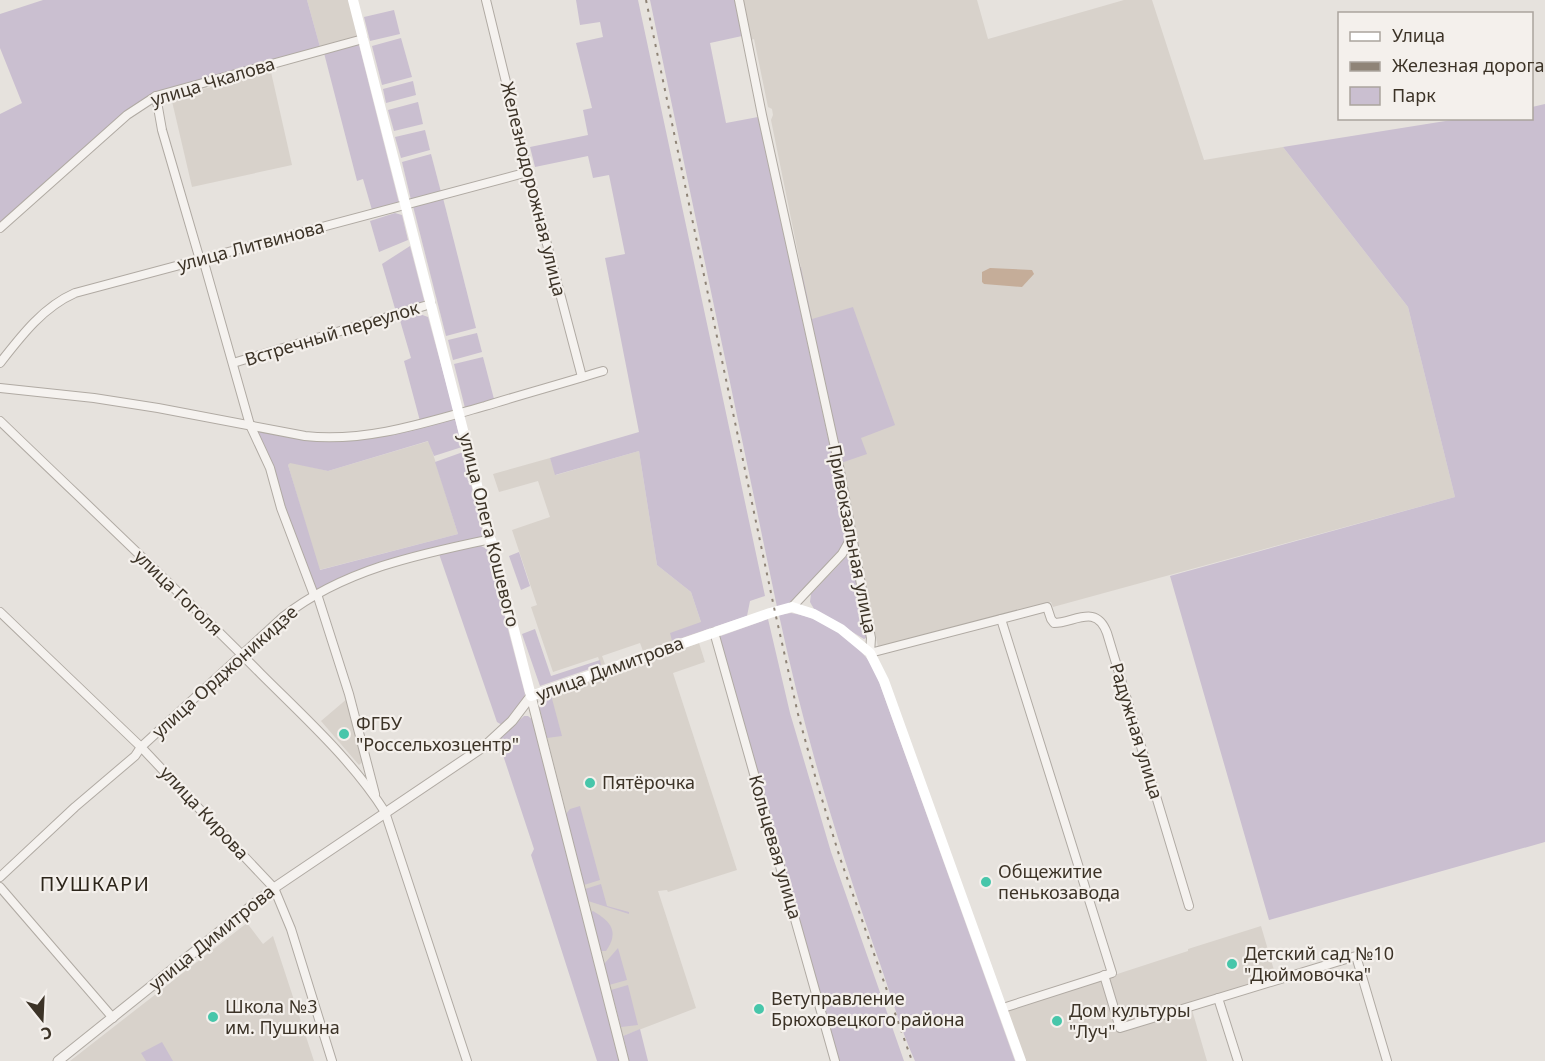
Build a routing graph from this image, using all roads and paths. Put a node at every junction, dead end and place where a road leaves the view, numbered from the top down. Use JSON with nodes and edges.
{"nodes":[{"id":1,"x":353,"y":0,"type":"edge"},
{"id":2,"x":486,"y":0,"type":"edge"},
{"id":3,"x":739,"y":0,"type":"edge"},
{"id":4,"x":363,"y":39,"type":"junction"},
{"id":5,"x":156,"y":96,"type":"junction"},
{"id":6,"x":528,"y":172,"type":"junction"},
{"id":7,"x":406,"y":205,"type":"junction"},
{"id":8,"x":0,"y":228,"type":"edge"},
{"id":9,"x":201,"y":260,"type":"junction"},
{"id":10,"x":431,"y":304,"type":"junction"},
{"id":11,"x":0,"y":363,"type":"edge"},
{"id":12,"x":233,"y":363,"type":"junction"},
{"id":13,"x":603,"y":371,"type":"dead end"},
{"id":14,"x":582,"y":377,"type":"junction"},
{"id":15,"x":0,"y":388,"type":"edge"},
{"id":16,"x":459,"y":413,"type":"junction"},
{"id":17,"x":0,"y":421,"type":"edge"},
{"id":18,"x":250,"y":424,"type":"junction"},
{"id":19,"x":851,"y":538,"type":"junction"},
{"id":20,"x":491,"y":539,"type":"junction"},
{"id":21,"x":807,"y":591,"type":"junction"},
{"id":22,"x":315,"y":594,"type":"junction"},
{"id":23,"x":792,"y":607,"type":"junction"},
{"id":24,"x":0,"y":612,"type":"edge"},
{"id":25,"x":814,"y":614,"type":"junction"},
{"id":26,"x":1001,"y":619,"type":"junction"},
{"id":27,"x":714,"y":632,"type":"junction"},
{"id":28,"x":870,"y":653,"type":"junction"},
{"id":29,"x":242,"y":655,"type":"junction"},
{"id":30,"x":531,"y":696,"type":"junction"},
{"id":31,"x":141,"y":747,"type":"junction"},
{"id":32,"x":375,"y":795,"type":"junction"},
{"id":33,"x":385,"y":812,"type":"junction"},
{"id":34,"x":0,"y":877,"type":"edge"},
{"id":35,"x":0,"y":886,"type":"edge"},
{"id":36,"x":274,"y":888,"type":"junction"},
{"id":37,"x":1189,"y":906,"type":"dead end"},
{"id":38,"x":1104,"y":975,"type":"junction"},
{"id":39,"x":1218,"y":998,"type":"junction"},
{"id":40,"x":1004,"y":1008,"type":"junction"},
{"id":41,"x":113,"y":1018,"type":"junction"},
{"id":42,"x":58,"y":1061,"type":"edge"},
{"id":43,"x":333,"y":1061,"type":"edge"},
{"id":44,"x":467,"y":1061,"type":"edge"},
{"id":45,"x":624,"y":1061,"type":"edge"},
{"id":46,"x":835,"y":1061,"type":"edge"},
{"id":47,"x":1021,"y":1061,"type":"edge"},
{"id":48,"x":1238,"y":1061,"type":"edge"},
{"id":49,"x":1387,"y":1061,"type":"edge"}],
"edges":[{"from":1,"to":4,"type":"main road","name":"улица Олега Кошевого"},
{"from":2,"to":6,"type":"street","name":"Железнодорожная улица"},
{"from":3,"to":19,"type":"street","name":"Привокзальная улица"},
{"from":4,"to":5,"type":"street","name":"улица Чкалова"},
{"from":4,"to":7,"type":"main road","name":"улица Олега Кошевого"},
{"from":5,"to":8,"type":"street","name":"улица Чкалова"},
{"from":5,"to":9,"type":"street","name":"улица Гоголя"},
{"from":6,"to":7,"type":"street","name":"улица Литвинова"},
{"from":6,"to":14,"type":"street","name":"Железнодорожная улица"},
{"from":7,"to":9,"type":"street","name":"улица Литвинова"},
{"from":7,"to":10,"type":"main road","name":"улица Олега Кошевого"},
{"from":9,"to":11,"type":"street","name":"улица Литвинова"},
{"from":9,"to":12,"type":"street","name":"улица Гоголя"},
{"from":10,"to":12,"type":"street","name":"Встречный переулок"},
{"from":10,"to":16,"type":"main road","name":"улица Олега Кошевого"},
{"from":12,"to":18,"type":"street","name":"улица Гоголя"},
{"from":13,"to":14,"type":"street"},
{"from":14,"to":16,"type":"street"},
{"from":15,"to":18,"type":"street"},
{"from":16,"to":18,"type":"street"},
{"from":16,"to":20,"type":"main road","name":"улица Олега Кошевого"},
{"from":17,"to":29,"type":"street","name":"улица Гоголя"},
{"from":18,"to":22,"type":"street","name":"улица Гоголя"},
{"from":19,"to":21,"type":"street"},
{"from":19,"to":28,"type":"street","name":"Привокзальная улица"},
{"from":20,"to":22,"type":"street","name":"улица Орджоникидзе"},
{"from":20,"to":30,"type":"main road","name":"улица Олега Кошевого"},
{"from":21,"to":23,"type":"street"},
{"from":21,"to":25,"type":"street"},
{"from":22,"to":29,"type":"street","name":"улица Орджоникидзе"},
{"from":22,"to":32,"type":"street","name":"улица Гоголя"},
{"from":23,"to":25,"type":"main road"},
{"from":23,"to":27,"type":"main road","name":"улица Димитрова"},
{"from":24,"to":31,"type":"street","name":"улица Кирова"},
{"from":25,"to":28,"type":"main road"},
{"from":26,"to":28,"type":"street"},
{"from":26,"to":37,"type":"street","name":"Радужная улица"},
{"from":26,"to":38,"type":"street"},
{"from":27,"to":30,"type":"main road","name":"улица Димитрова"},
{"from":27,"to":46,"type":"street","name":"Кольцевая улица"},
{"from":28,"to":40,"type":"main road","name":"Привокзальная улица"},
{"from":29,"to":31,"type":"street","name":"улица Орджоникидзе"},
{"from":29,"to":32,"type":"street","name":"улица Гоголя"},
{"from":30,"to":33,"type":"street","name":"улица Димитрова"},
{"from":30,"to":45,"type":"street","name":"улица Олега Кошевого"},
{"from":31,"to":34,"type":"street","name":"улица Орджоникидзе"},
{"from":31,"to":36,"type":"street","name":"улица Кирова"},
{"from":32,"to":33,"type":"street","name":"улица Гоголя"},
{"from":33,"to":36,"type":"street","name":"улица Димитрова"},
{"from":33,"to":44,"type":"street","name":"улица Гоголя"},
{"from":35,"to":41,"type":"street"},
{"from":36,"to":41,"type":"street","name":"улица Димитрова"},
{"from":36,"to":43,"type":"street","name":"улица Кирова"},
{"from":38,"to":39,"type":"street"},
{"from":38,"to":40,"type":"street"},
{"from":39,"to":48,"type":"street"},
{"from":39,"to":49,"type":"street"},
{"from":40,"to":47,"type":"main road","name":"Привокзальная улица"},
{"from":41,"to":42,"type":"street","name":"улица Димитрова"}]}
